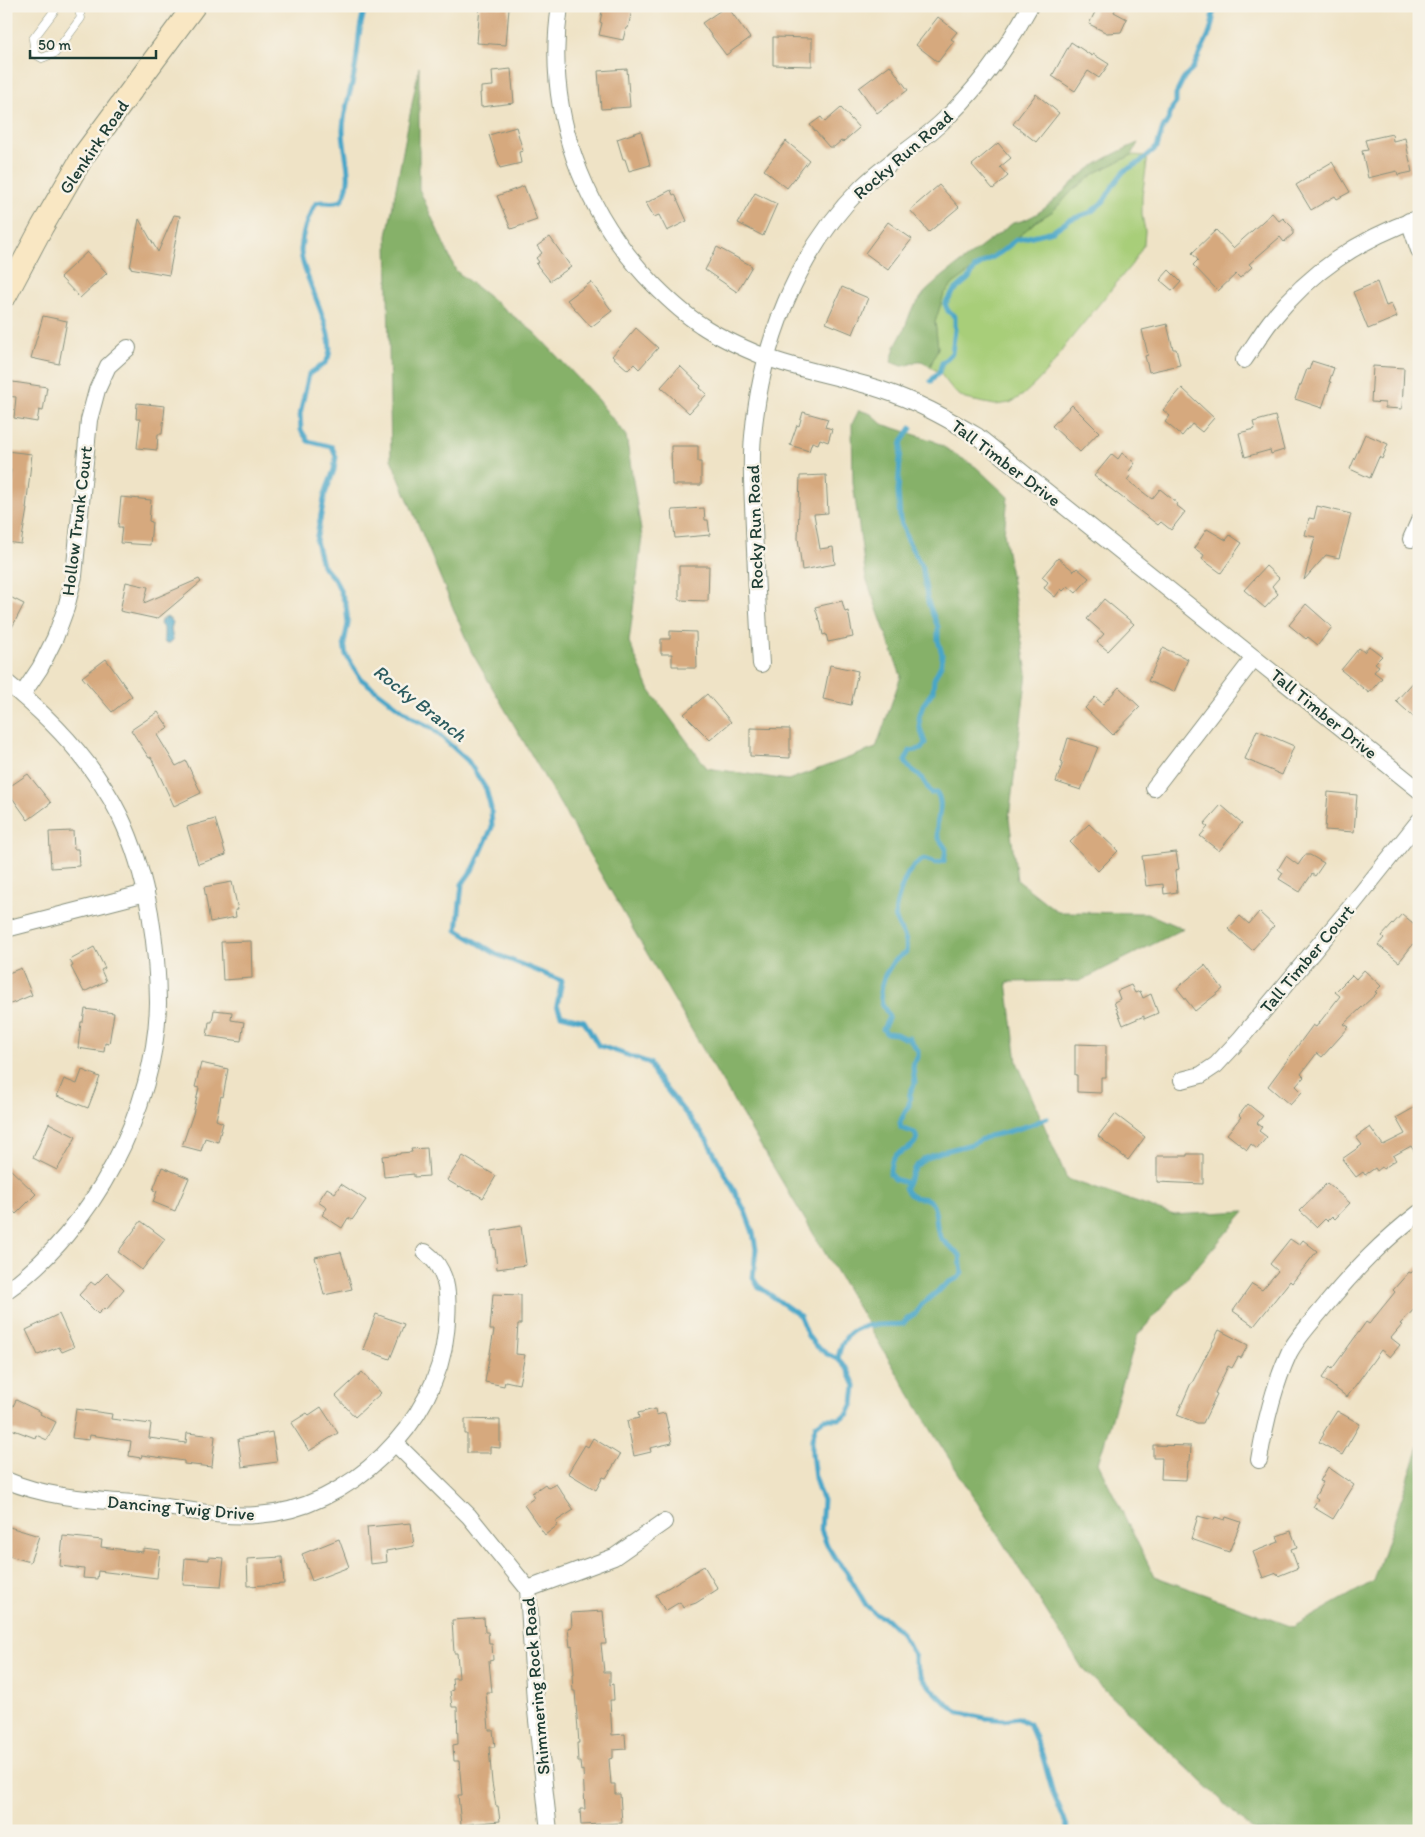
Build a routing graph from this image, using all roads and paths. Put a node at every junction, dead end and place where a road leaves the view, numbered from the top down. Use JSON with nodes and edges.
{"nodes":[{"id":1,"x":58,"y":6,"type":"edge"},
{"id":2,"x":78,"y":6,"type":"edge"},
{"id":3,"x":560,"y":6,"type":"edge"},
{"id":4,"x":1030,"y":6,"type":"edge"},
{"id":5,"x":187,"y":11,"type":"edge"},
{"id":6,"x":1414,"y":220,"type":"edge"},
{"id":7,"x":1419,"y":250,"type":"edge"},
{"id":8,"x":6,"y":295,"type":"edge"},
{"id":9,"x":128,"y":348,"type":"dead end"},
{"id":10,"x":766,"y":357,"type":"junction"},
{"id":11,"x":1244,"y":360,"type":"dead end"},
{"id":12,"x":1419,"y":521,"type":"edge"},
{"id":13,"x":1411,"y":540,"type":"dead end"},
{"id":14,"x":1254,"y":658,"type":"junction"},
{"id":15,"x":760,"y":664,"type":"dead end"},
{"id":16,"x":6,"y":682,"type":"edge"},
{"id":17,"x":22,"y":695,"type":"junction"},
{"id":18,"x":1154,"y":788,"type":"dead end"},
{"id":19,"x":1419,"y":790,"type":"edge"},
{"id":20,"x":1419,"y":822,"type":"edge"},
{"id":21,"x":146,"y":893,"type":"junction"},
{"id":22,"x":6,"y":929,"type":"edge"},
{"id":23,"x":1182,"y":1080,"type":"dead end"},
{"id":24,"x":1419,"y":1213,"type":"edge"},
{"id":25,"x":425,"y":1252,"type":"dead end"},
{"id":26,"x":6,"y":1291,"type":"edge"},
{"id":27,"x":395,"y":1443,"type":"junction"},
{"id":28,"x":1259,"y":1460,"type":"dead end"},
{"id":29,"x":6,"y":1480,"type":"edge"},
{"id":30,"x":664,"y":1522,"type":"dead end"},
{"id":31,"x":528,"y":1589,"type":"junction"},
{"id":32,"x":549,"y":1831,"type":"edge"}],
"edges":[{"from":1,"to":2,"type":"lane"},
{"from":3,"to":10,"type":"street","name":"Tall Timber Drive"},
{"from":4,"to":10,"type":"street","name":"Rocky Run Road"},
{"from":5,"to":8,"type":"street","name":"Glenkirk Road"},
{"from":6,"to":7,"type":"street"},
{"from":6,"to":11,"type":"street"},
{"from":9,"to":17,"type":"street","name":"Hollow Trunk Court"},
{"from":10,"to":14,"type":"street","name":"Tall Timber Drive"},
{"from":10,"to":15,"type":"street","name":"Rocky Run Road"},
{"from":12,"to":13,"type":"street"},
{"from":14,"to":18,"type":"street"},
{"from":14,"to":19,"type":"street","name":"Tall Timber Drive"},
{"from":16,"to":17,"type":"street"},
{"from":17,"to":21,"type":"street"},
{"from":20,"to":23,"type":"street","name":"Tall Timber Court"},
{"from":21,"to":22,"type":"street"},
{"from":21,"to":26,"type":"street"},
{"from":24,"to":28,"type":"street"},
{"from":25,"to":27,"type":"street","name":"Dancing Twig Drive"},
{"from":27,"to":29,"type":"street","name":"Dancing Twig Drive"},
{"from":27,"to":31,"type":"street","name":"Shimmering Rock Road"},
{"from":30,"to":31,"type":"street"},
{"from":31,"to":32,"type":"street","name":"Shimmering Rock Road"}]}
